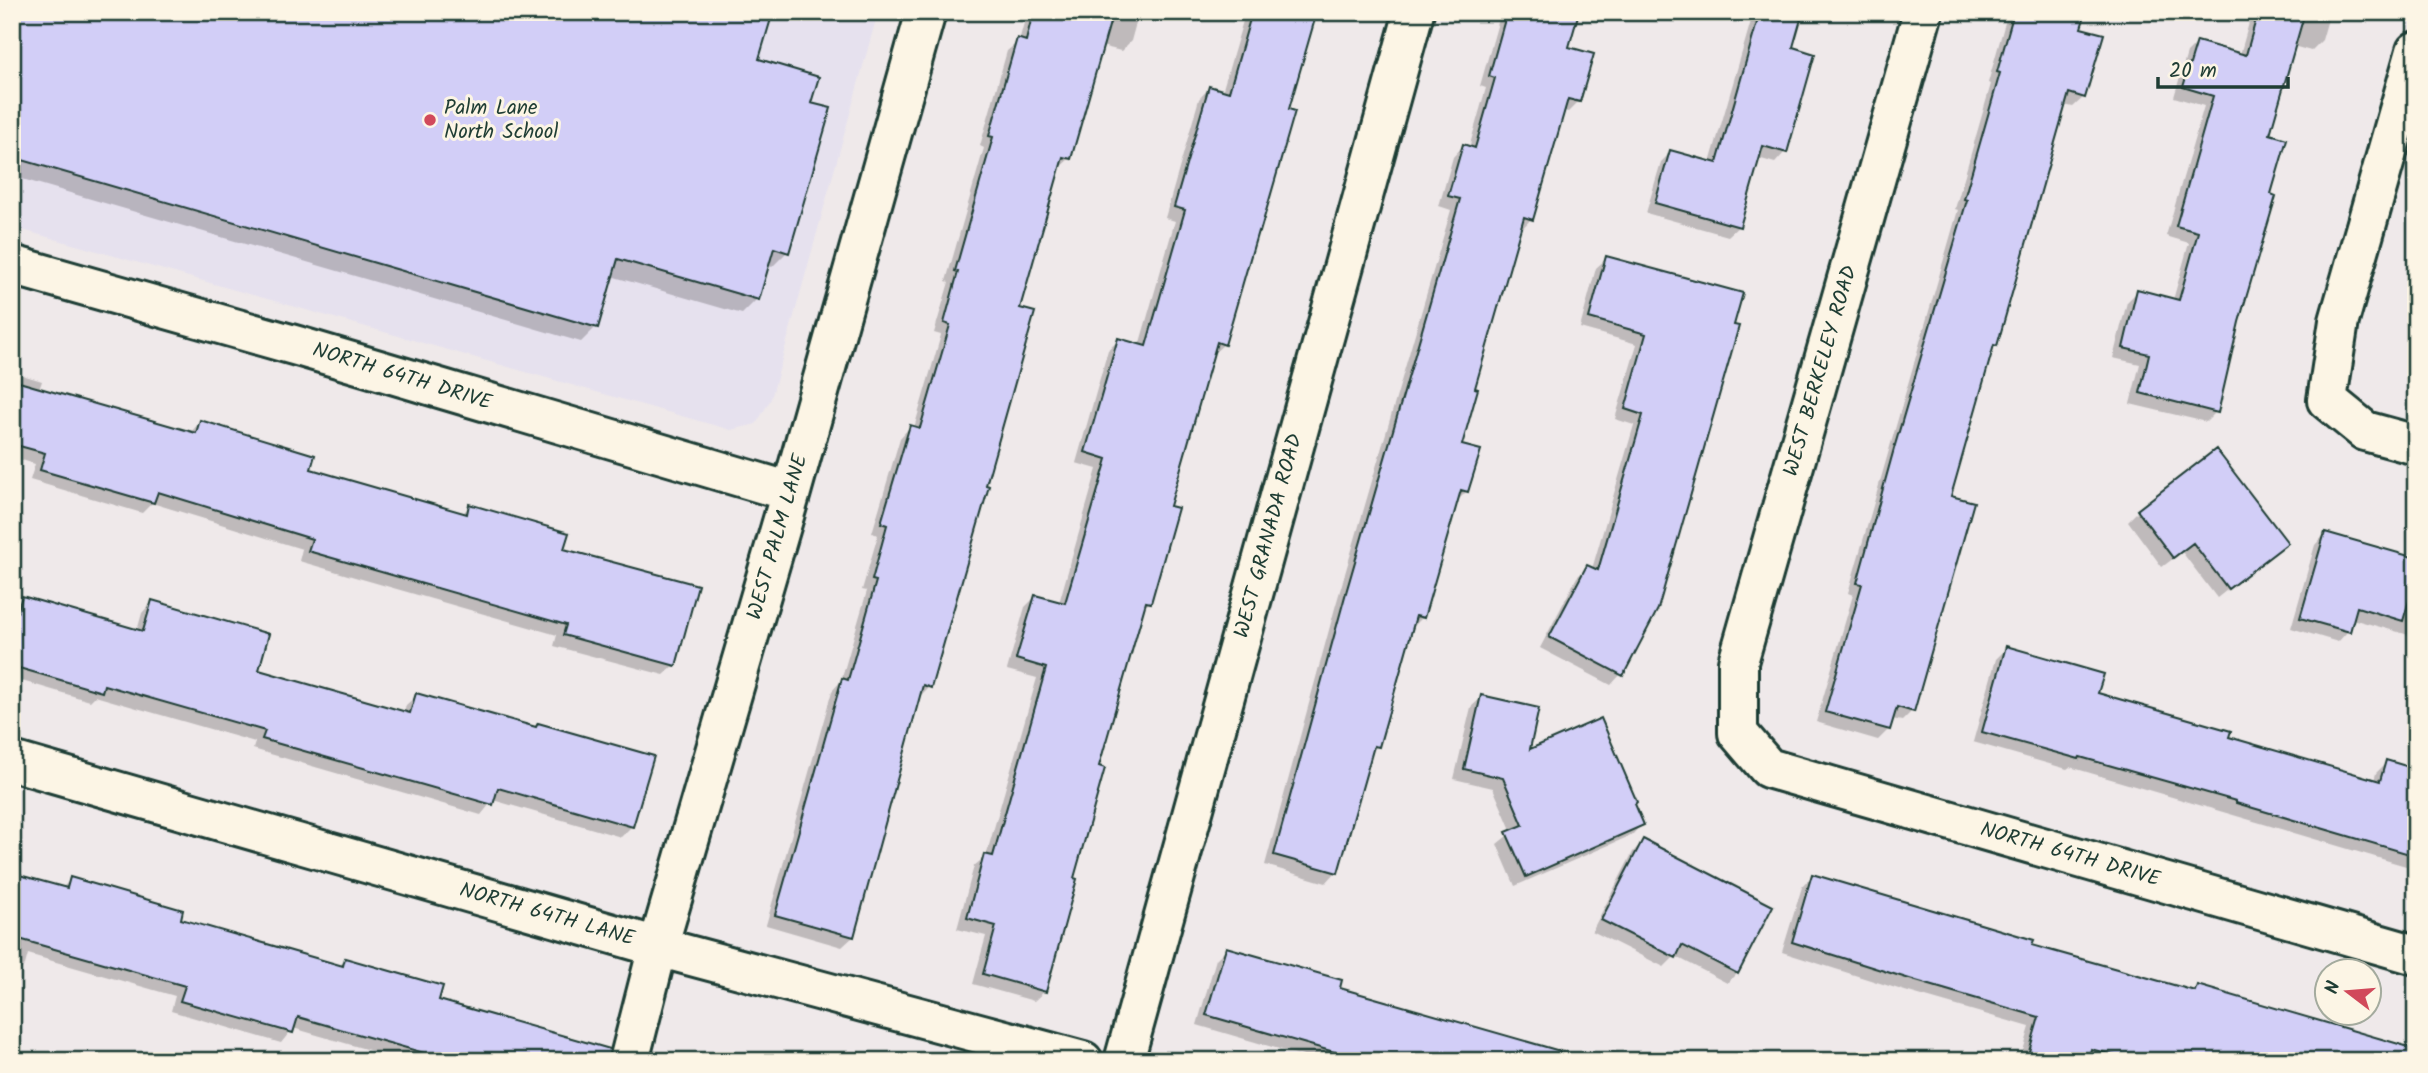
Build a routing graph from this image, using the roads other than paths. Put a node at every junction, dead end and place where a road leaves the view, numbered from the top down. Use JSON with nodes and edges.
{"nodes":[{"id":1,"x":926,"y":12,"type":"edge"},
{"id":2,"x":1414,"y":12,"type":"edge"},
{"id":3,"x":1923,"y":12,"type":"edge"},
{"id":4,"x":2416,"y":51,"type":"edge"},
{"id":5,"x":12,"y":265,"type":"edge"},
{"id":6,"x":2416,"y":446,"type":"edge"},
{"id":7,"x":791,"y":492,"type":"junction"},
{"id":8,"x":1738,"y":733,"type":"joint"},
{"id":9,"x":12,"y":761,"type":"edge"},
{"id":10,"x":658,"y":947,"type":"junction"},
{"id":11,"x":2416,"y":955,"type":"edge"},
{"id":12,"x":629,"y":1061,"type":"edge"},
{"id":13,"x":1083,"y":1061,"type":"edge"},
{"id":14,"x":1124,"y":1061,"type":"edge"}],
"edges":[{"from":1,"to":7,"type":"street","name":"WEST PALM LANE"},
{"from":2,"to":14,"type":"street","name":"WEST GRANADA ROAD"},
{"from":3,"to":8,"type":"street","name":"WEST BERKELEY ROAD"},
{"from":4,"to":6,"type":"street"},
{"from":5,"to":7,"type":"street","name":"NORTH 64TH DRIVE"},
{"from":7,"to":10,"type":"street","name":"WEST PALM LANE"},
{"from":8,"to":11,"type":"street","name":"NORTH 64TH DRIVE"},
{"from":9,"to":10,"type":"street","name":"NORTH 64TH LANE"},
{"from":10,"to":12,"type":"street","name":"WEST PALM LANE"},
{"from":10,"to":13,"type":"street","name":"NORTH 64TH LANE"}]}
